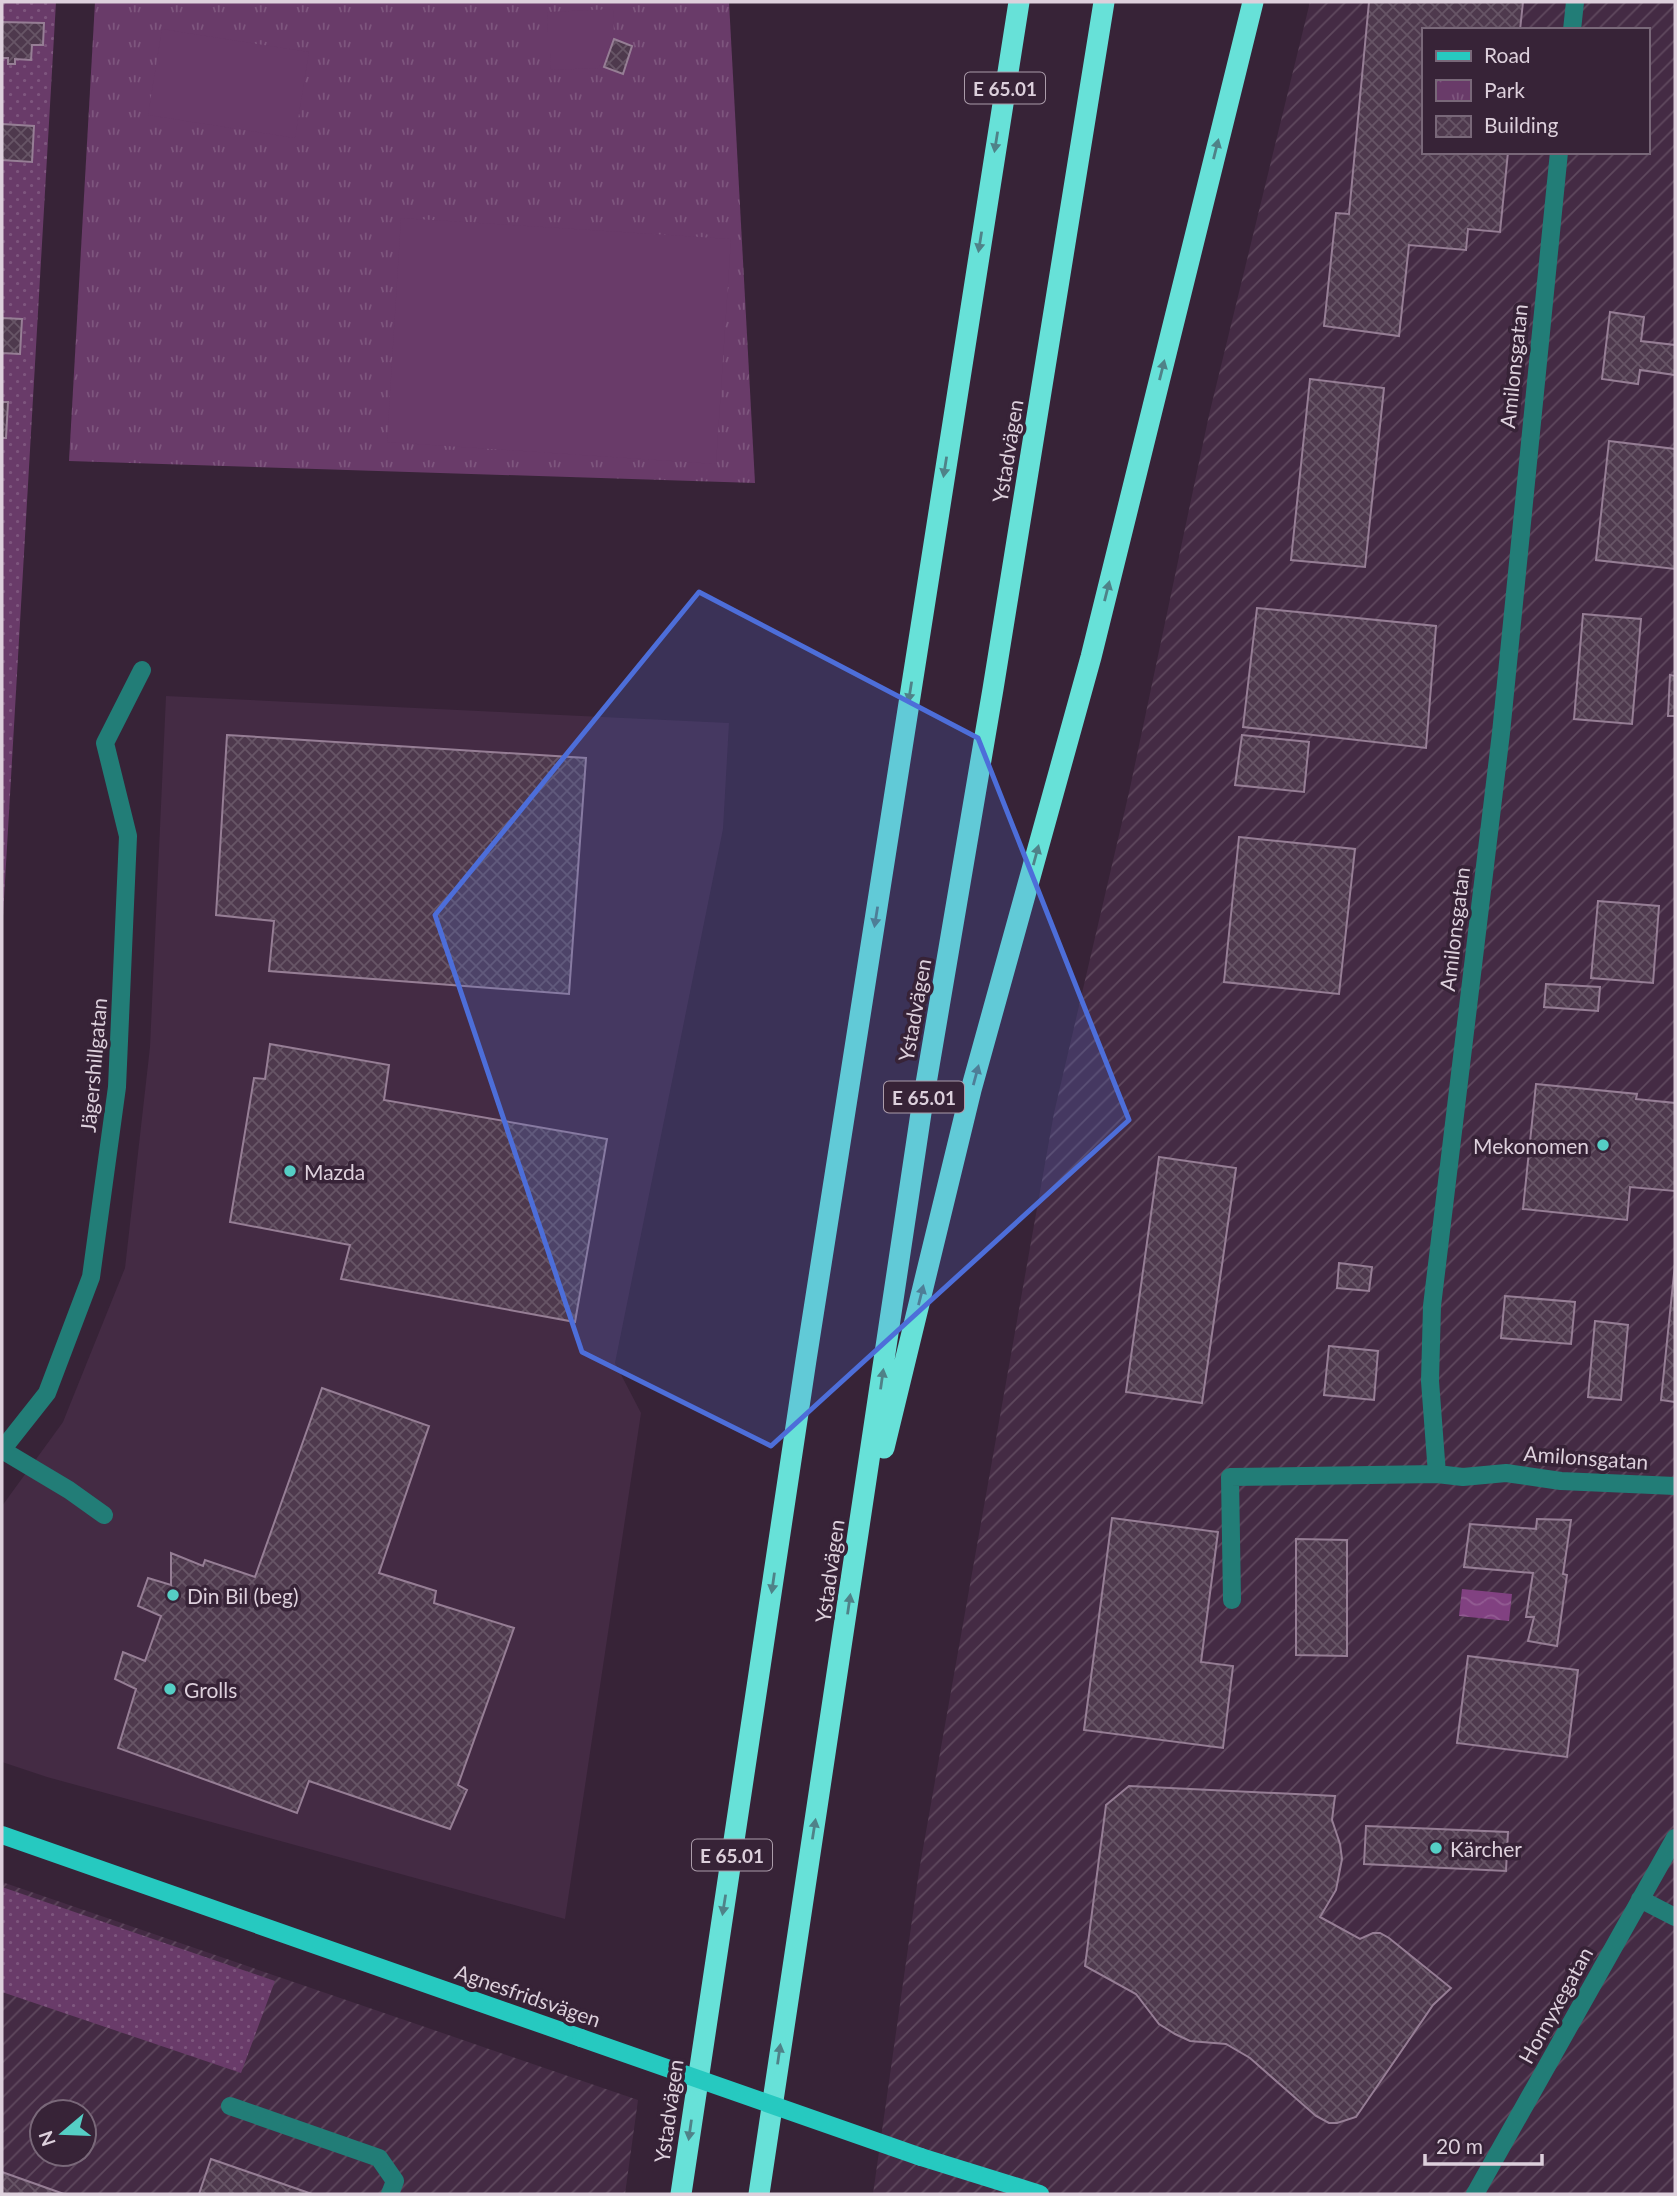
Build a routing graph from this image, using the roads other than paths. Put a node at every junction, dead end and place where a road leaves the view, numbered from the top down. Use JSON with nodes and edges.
{"nodes":[{"id":1,"x":1019,"y":2,"type":"edge"},
{"id":2,"x":1104,"y":2,"type":"edge"},
{"id":3,"x":1253,"y":2,"type":"edge"},
{"id":4,"x":1575,"y":2,"type":"edge"},
{"id":5,"x":1572,"y":28,"type":"edge"},
{"id":6,"x":1559,"y":154,"type":"edge"},
{"id":7,"x":142,"y":670,"type":"dead end"},
{"id":8,"x":2,"y":1450,"type":"edge"},
{"id":9,"x":1437,"y":1474,"type":"junction"},
{"id":10,"x":1675,"y":1486,"type":"edge"},
{"id":11,"x":104,"y":1515,"type":"dead end"},
{"id":12,"x":853,"y":1576,"type":"junction"},
{"id":13,"x":1232,"y":1600,"type":"dead end"},
{"id":14,"x":2,"y":1835,"type":"edge"},
{"id":15,"x":1675,"y":1838,"type":"edge"},
{"id":16,"x":1640,"y":1899,"type":"junction"},
{"id":17,"x":1675,"y":1917,"type":"edge"},
{"id":18,"x":230,"y":2106,"type":"dead end"},
{"id":19,"x":390,"y":2194,"type":"edge"},
{"id":20,"x":681,"y":2194,"type":"edge"},
{"id":21,"x":759,"y":2194,"type":"edge"},
{"id":22,"x":1041,"y":2194,"type":"edge"},
{"id":23,"x":1475,"y":2194,"type":"edge"}],
"edges":[{"from":1,"to":20,"type":"highway","name":"Ystadvägen","number":"E 65.01","one_way":true},
{"from":12,"to":2,"type":"highway","name":"Ystadvägen","number":"E 65.01","one_way":true},
{"from":12,"to":3,"type":"highway","one_way":true},
{"from":4,"to":5,"type":"street"},
{"from":6,"to":9,"type":"street","name":"Amilonsgatan"},
{"from":7,"to":8,"type":"street","name":"Jägershillgatan"},
{"from":8,"to":11,"type":"street"},
{"from":9,"to":10,"type":"street","name":"Amilonsgatan"},
{"from":9,"to":13,"type":"street"},
{"from":21,"to":12,"type":"highway","name":"Ystadvägen","number":"E 65.01","one_way":true},
{"from":14,"to":22,"type":"main road","name":"Agnesfridsvägen","bridge":true},
{"from":15,"to":16,"type":"street","name":"Hornyxegatan"},
{"from":16,"to":17,"type":"street"},
{"from":16,"to":23,"type":"street","name":"Hornyxegatan"},
{"from":18,"to":19,"type":"street"}]}
